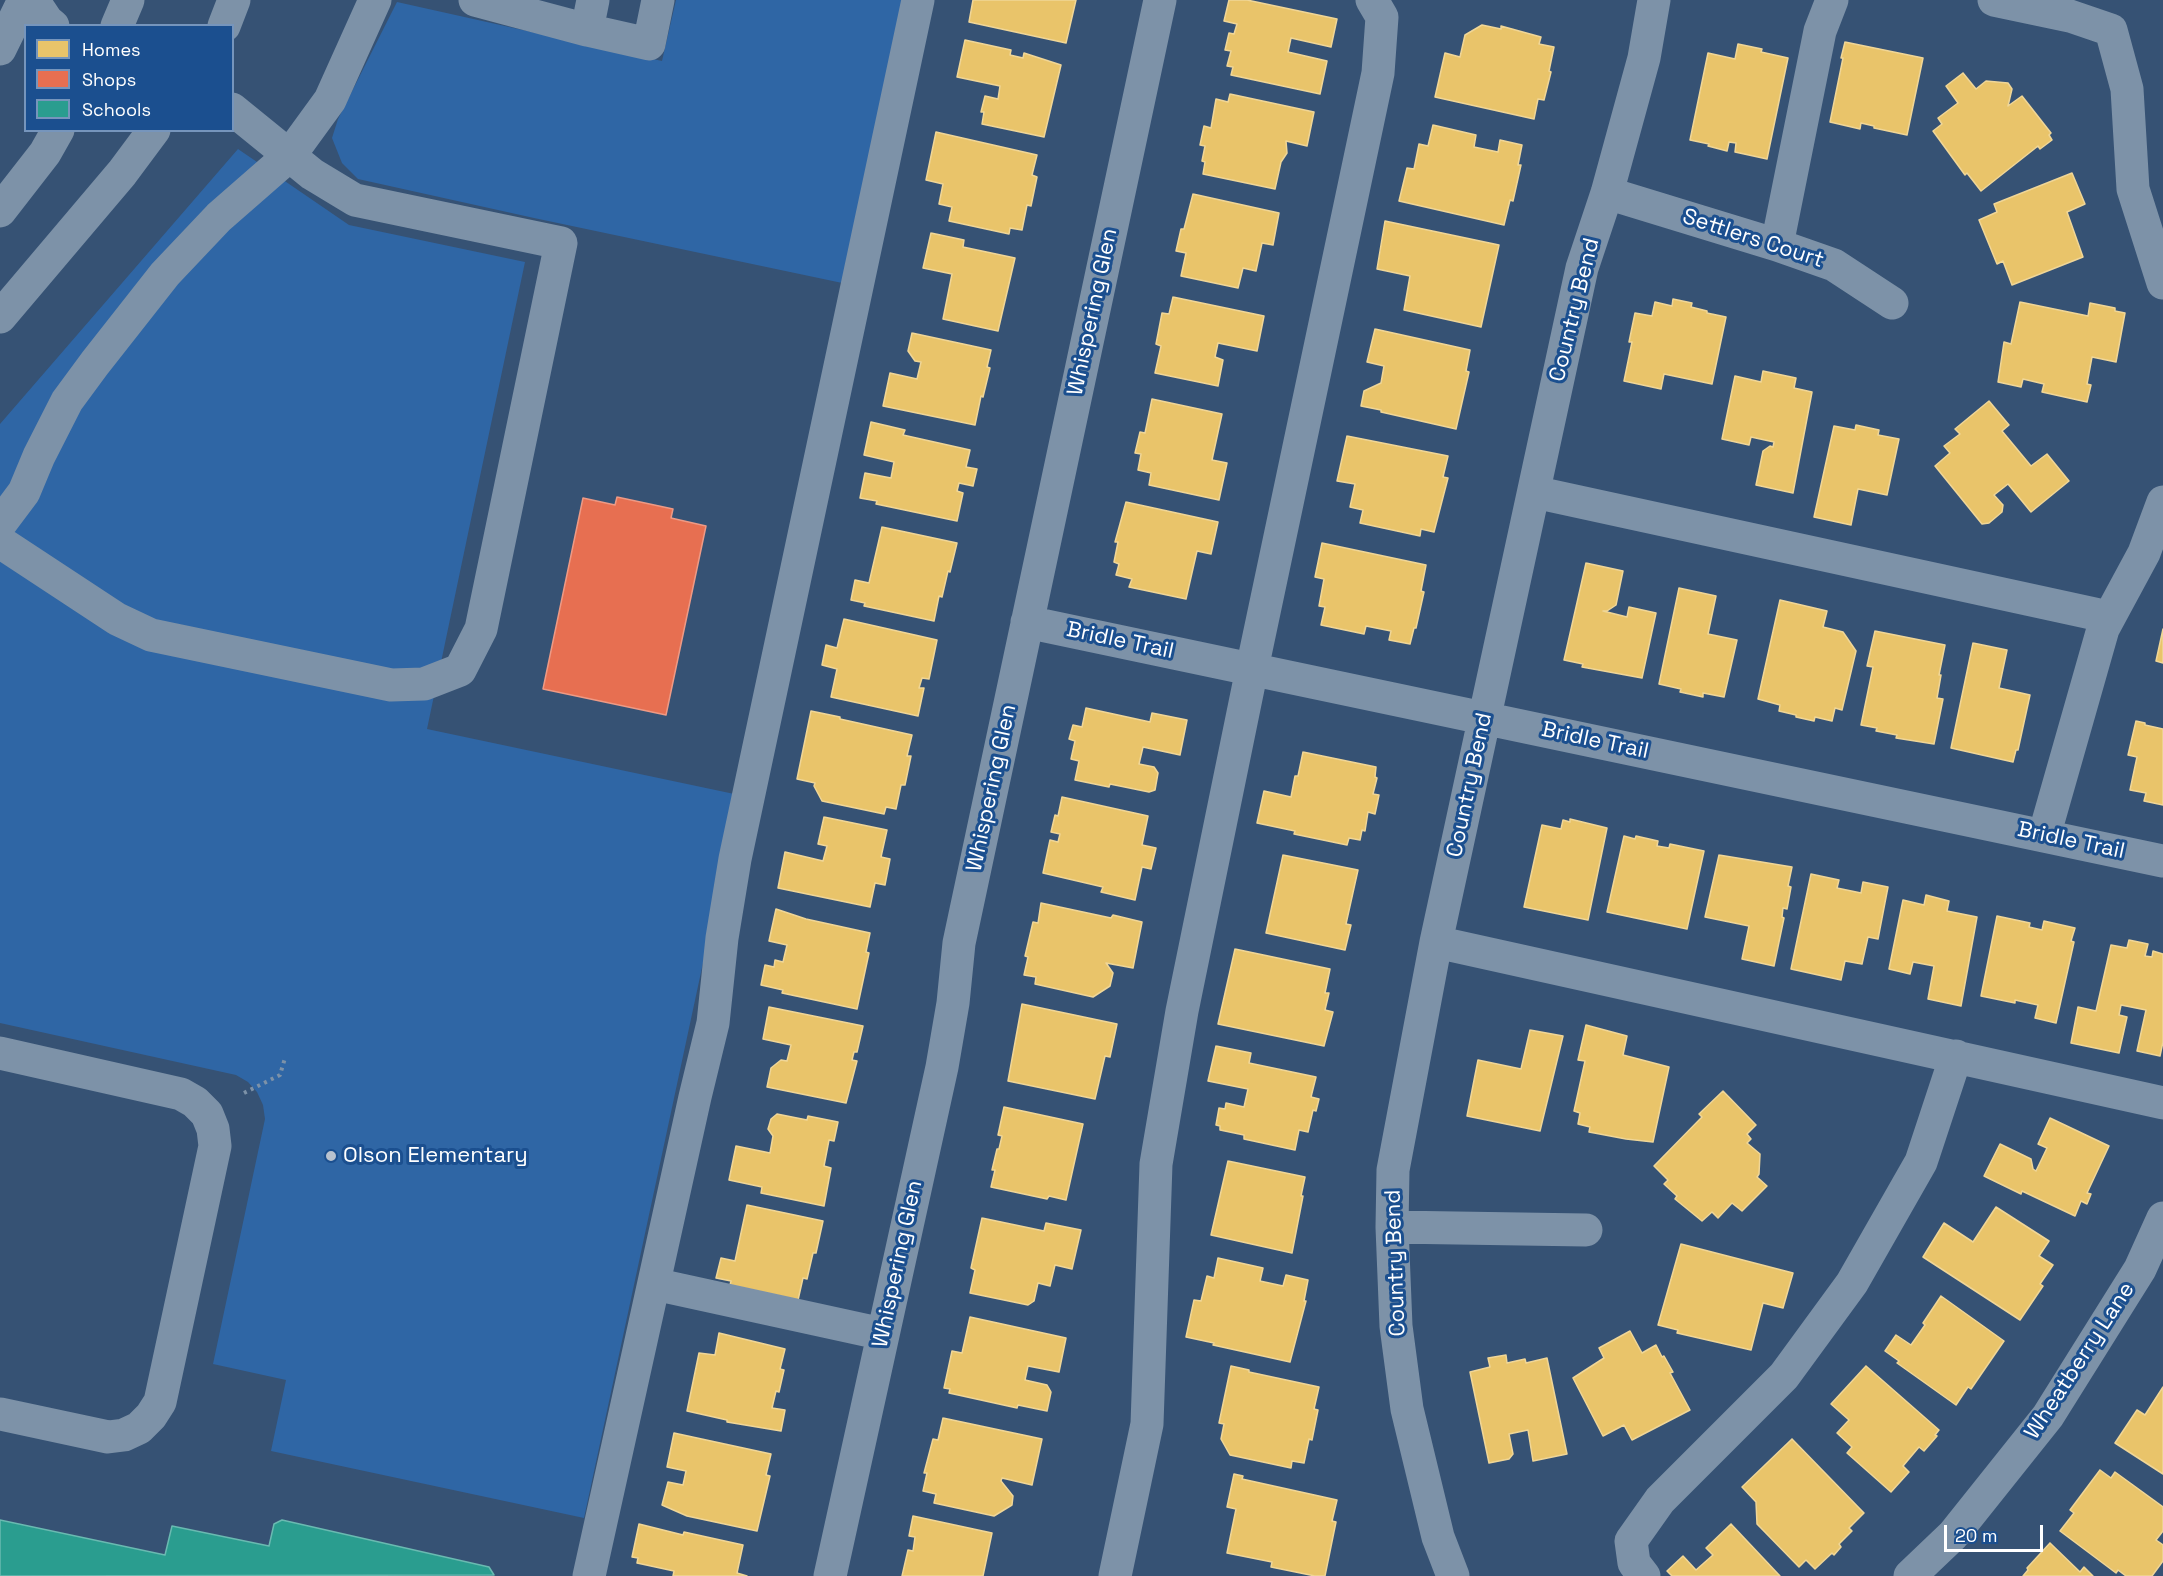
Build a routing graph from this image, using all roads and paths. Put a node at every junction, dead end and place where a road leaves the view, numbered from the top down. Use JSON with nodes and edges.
{"nodes":[{"id":1,"x":24,"y":0,"type":"edge"},
{"id":2,"x":33,"y":0,"type":"edge"},
{"id":3,"x":128,"y":0,"type":"edge"},
{"id":4,"x":234,"y":0,"type":"edge"},
{"id":5,"x":375,"y":0,"type":"edge"},
{"id":6,"x":475,"y":0,"type":"edge"},
{"id":7,"x":658,"y":0,"type":"edge"},
{"id":8,"x":918,"y":0,"type":"edge"},
{"id":9,"x":1160,"y":0,"type":"edge"},
{"id":10,"x":1372,"y":0,"type":"edge"},
{"id":11,"x":1654,"y":0,"type":"edge"},
{"id":12,"x":1832,"y":0,"type":"edge"},
{"id":13,"x":1994,"y":0,"type":"edge"},
{"id":14,"x":590,"y":15,"type":"edge"},
{"id":15,"x":50,"y":24,"type":"edge"},
{"id":16,"x":118,"y":24,"type":"edge"},
{"id":17,"x":225,"y":24,"type":"edge"},
{"id":18,"x":0,"y":49,"type":"edge"},
{"id":19,"x":234,"y":111,"type":"edge"},
{"id":20,"x":56,"y":132,"type":"edge"},
{"id":21,"x":153,"y":132,"type":"edge"},
{"id":22,"x":290,"y":155,"type":"junction"},
{"id":23,"x":1606,"y":193,"type":"junction"},
{"id":24,"x":0,"y":212,"type":"edge"},
{"id":25,"x":1777,"y":245,"type":"junction"},
{"id":26,"x":2163,"y":283,"type":"edge"},
{"id":27,"x":1892,"y":303,"type":"dead end"},
{"id":28,"x":0,"y":317,"type":"edge"},
{"id":29,"x":1534,"y":492,"type":"junction"},
{"id":30,"x":2163,"y":502,"type":"edge"},
{"id":31,"x":0,"y":524,"type":"edge"},
{"id":32,"x":0,"y":542,"type":"edge"},
{"id":33,"x":2109,"y":617,"type":"junction"},
{"id":34,"x":1027,"y":622,"type":"junction"},
{"id":35,"x":1252,"y":669,"type":"junction"},
{"id":36,"x":1485,"y":718,"type":"junction"},
{"id":37,"x":2044,"y":836,"type":"junction"},
{"id":38,"x":2163,"y":861,"type":"edge"},
{"id":39,"x":1436,"y":942,"type":"junction"},
{"id":40,"x":0,"y":1053,"type":"edge"},
{"id":41,"x":1956,"y":1056,"type":"junction"},
{"id":42,"x":285,"y":1058,"type":"dead end"},
{"id":43,"x":244,"y":1093,"type":"dead end"},
{"id":44,"x":2163,"y":1103,"type":"edge"},
{"id":45,"x":2163,"y":1218,"type":"edge"},
{"id":46,"x":1392,"y":1227,"type":"junction"},
{"id":47,"x":1586,"y":1230,"type":"dead end"},
{"id":48,"x":654,"y":1284,"type":"junction"},
{"id":49,"x":883,"y":1334,"type":"junction"},
{"id":50,"x":0,"y":1414,"type":"edge"},
{"id":51,"x":589,"y":1576,"type":"edge"},
{"id":52,"x":830,"y":1576,"type":"edge"},
{"id":53,"x":1115,"y":1576,"type":"edge"},
{"id":54,"x":1453,"y":1576,"type":"edge"},
{"id":55,"x":1644,"y":1576,"type":"edge"},
{"id":56,"x":1910,"y":1576,"type":"edge"}],
"edges":[{"from":1,"to":18,"type":"street"},
{"from":2,"to":15,"type":"street"},
{"from":3,"to":16,"type":"street"},
{"from":4,"to":17,"type":"street"},
{"from":5,"to":22,"type":"street"},
{"from":6,"to":14,"type":"street"},
{"from":7,"to":14,"type":"street"},
{"from":8,"to":48,"type":"street"},
{"from":9,"to":34,"type":"street","name":"Whispering Glen"},
{"from":10,"to":35,"type":"street"},
{"from":11,"to":23,"type":"street","name":"Country Bend"},
{"from":12,"to":25,"type":"street"},
{"from":13,"to":26,"type":"street"},
{"from":19,"to":22,"type":"street"},
{"from":20,"to":24,"type":"street"},
{"from":21,"to":28,"type":"street"},
{"from":22,"to":31,"type":"street"},
{"from":22,"to":32,"type":"street"},
{"from":23,"to":25,"type":"street","name":"Settlers Court"},
{"from":23,"to":29,"type":"street","name":"Country Bend"},
{"from":25,"to":27,"type":"street","name":"Settlers Court"},
{"from":29,"to":33,"type":"street"},
{"from":29,"to":36,"type":"street","name":"Country Bend"},
{"from":30,"to":33,"type":"street"},
{"from":33,"to":37,"type":"street"},
{"from":34,"to":35,"type":"street","name":"Bridle Trail"},
{"from":34,"to":49,"type":"street","name":"Whispering Glen"},
{"from":35,"to":36,"type":"street","name":"Bridle Trail"},
{"from":35,"to":53,"type":"street"},
{"from":36,"to":37,"type":"street","name":"Bridle Trail"},
{"from":36,"to":39,"type":"street","name":"Country Bend"},
{"from":37,"to":38,"type":"street","name":"Bridle Trail"},
{"from":39,"to":41,"type":"street"},
{"from":39,"to":46,"type":"street","name":"Country Bend"},
{"from":40,"to":50,"type":"street"},
{"from":41,"to":44,"type":"street"},
{"from":41,"to":55,"type":"street"},
{"from":42,"to":43,"type":"path"},
{"from":45,"to":56,"type":"street","name":"Wheatberry Lane"},
{"from":46,"to":47,"type":"street"},
{"from":46,"to":54,"type":"street","name":"Country Bend"},
{"from":48,"to":49,"type":"street"},
{"from":48,"to":51,"type":"street"},
{"from":49,"to":52,"type":"street","name":"Whispering Glen"}]}
